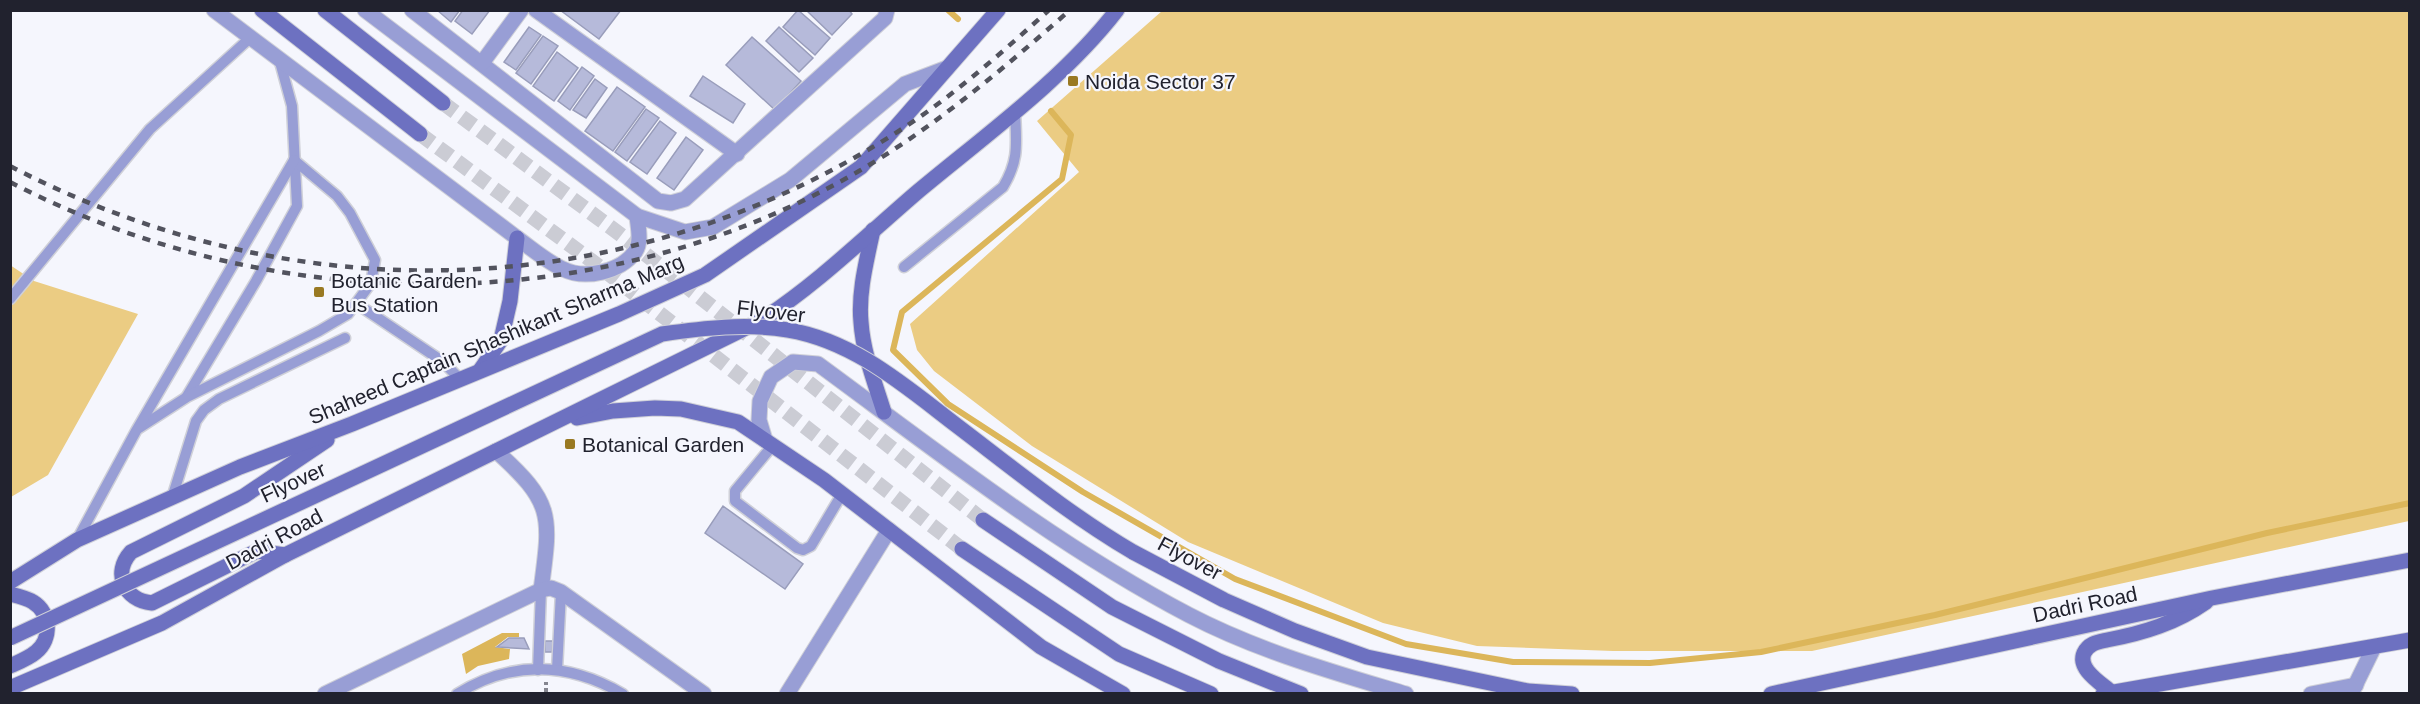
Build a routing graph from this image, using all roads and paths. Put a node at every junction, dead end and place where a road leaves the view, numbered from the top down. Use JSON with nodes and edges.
{"nodes":[{"id":1,"x":214,"y":10,"type":"edge"},
{"id":2,"x":262,"y":10,"type":"edge"},
{"id":3,"x":325,"y":10,"type":"edge"},
{"id":4,"x":365,"y":10,"type":"edge"},
{"id":5,"x":412,"y":10,"type":"edge"},
{"id":6,"x":521,"y":10,"type":"edge"},
{"id":7,"x":536,"y":10,"type":"edge"},
{"id":8,"x":887,"y":10,"type":"edge"},
{"id":9,"x":998,"y":10,"type":"edge"},
{"id":10,"x":1117,"y":10,"type":"edge"},
{"id":11,"x":250,"y":38,"type":"junction"},
{"id":12,"x":280,"y":62,"type":"junction"},
{"id":13,"x":482,"y":63,"type":"junction"},
{"id":14,"x":947,"y":68,"type":"junction"},
{"id":15,"x":443,"y":103,"type":"tunnel mouth"},
{"id":16,"x":1015,"y":110,"type":"junction"},
{"id":17,"x":420,"y":134,"type":"tunnel mouth"},
{"id":18,"x":737,"y":154,"type":"junction"},
{"id":19,"x":294,"y":160,"type":"junction"},
{"id":20,"x":637,"y":216,"type":"junction"},
{"id":21,"x":873,"y":230,"type":"junction"},
{"id":22,"x":516,"y":238,"type":"junction"},
{"id":23,"x":904,"y":267,"type":"dead end"},
{"id":24,"x":10,"y":299,"type":"edge"},
{"id":25,"x":357,"y":304,"type":"junction"},
{"id":26,"x":345,"y":338,"type":"dead end"},
{"id":27,"x":481,"y":369,"type":"junction"},
{"id":28,"x":460,"y":379,"type":"junction"},
{"id":29,"x":187,"y":397,"type":"junction"},
{"id":30,"x":884,"y":412,"type":"junction"},
{"id":31,"x":554,"y":423,"type":"junction"},
{"id":32,"x":352,"y":424,"type":"junction"},
{"id":33,"x":136,"y":431,"type":"junction"},
{"id":34,"x":769,"y":443,"type":"junction"},
{"id":35,"x":496,"y":451,"type":"junction"},
{"id":36,"x":842,"y":494,"type":"junction"},
{"id":37,"x":172,"y":498,"type":"junction"},
{"id":38,"x":983,"y":520,"type":"tunnel mouth"},
{"id":39,"x":889,"y":530,"type":"junction"},
{"id":40,"x":77,"y":540,"type":"junction"},
{"id":41,"x":962,"y":549,"type":"tunnel mouth"},
{"id":42,"x":285,"y":555,"type":"junction"},
{"id":43,"x":2409,"y":560,"type":"edge"},
{"id":44,"x":10,"y":582,"type":"edge"},
{"id":45,"x":541,"y":590,"type":"junction"},
{"id":46,"x":561,"y":592,"type":"junction"},
{"id":47,"x":10,"y":594,"type":"edge"},
{"id":48,"x":2212,"y":598,"type":"junction"},
{"id":49,"x":10,"y":638,"type":"edge"},
{"id":50,"x":2409,"y":640,"type":"edge"},
{"id":51,"x":2374,"y":647,"type":"junction"},
{"id":52,"x":10,"y":666,"type":"edge"},
{"id":53,"x":538,"y":670,"type":"junction"},
{"id":54,"x":557,"y":670,"type":"junction"},
{"id":55,"x":10,"y":688,"type":"edge"},
{"id":56,"x":2353,"y":689,"type":"edge"},
{"id":57,"x":325,"y":693,"type":"edge"},
{"id":58,"x":457,"y":693,"type":"edge"},
{"id":59,"x":623,"y":693,"type":"edge"},
{"id":60,"x":704,"y":693,"type":"edge"},
{"id":61,"x":787,"y":693,"type":"edge"},
{"id":62,"x":1124,"y":693,"type":"edge"},
{"id":63,"x":1211,"y":693,"type":"edge"},
{"id":64,"x":1301,"y":693,"type":"edge"},
{"id":65,"x":1406,"y":693,"type":"edge"},
{"id":66,"x":1572,"y":693,"type":"edge"},
{"id":67,"x":1771,"y":693,"type":"edge"},
{"id":68,"x":2107,"y":693,"type":"edge"},
{"id":69,"x":2311,"y":693,"type":"edge"}],
"edges":[{"from":1,"to":11,"type":"street"},
{"from":2,"to":17,"type":"main road"},
{"from":3,"to":15,"type":"main road"},
{"from":4,"to":20,"type":"street"},
{"from":5,"to":13,"type":"street"},
{"from":6,"to":13,"type":"street"},
{"from":7,"to":18,"type":"street"},
{"from":8,"to":18,"type":"street"},
{"from":9,"to":14,"type":"main road","name":"Shaheed Captain Shashikant Sharma Marg"},
{"from":10,"to":16,"type":"main road"},
{"from":11,"to":12,"type":"street"},
{"from":11,"to":24,"type":"lane"},
{"from":12,"to":19,"type":"lane"},
{"from":12,"to":22,"type":"street"},
{"from":13,"to":18,"type":"street"},
{"from":14,"to":20,"type":"street"},
{"from":14,"to":27,"type":"main road","name":"Shaheed Captain Shashikant Sharma Marg"},
{"from":16,"to":21,"type":"main road"},
{"from":16,"to":23,"type":"lane"},
{"from":19,"to":25,"type":"lane"},
{"from":19,"to":29,"type":"lane"},
{"from":19,"to":33,"type":"lane"},
{"from":20,"to":22,"type":"street"},
{"from":21,"to":30,"type":"main road"},
{"from":21,"to":31,"type":"main road"},
{"from":22,"to":27,"type":"main road"},
{"from":25,"to":28,"type":"lane"},
{"from":25,"to":29,"type":"lane"},
{"from":26,"to":37,"type":"lane"},
{"from":27,"to":28,"type":"main road","name":"Shaheed Captain Shashikant Sharma Marg"},
{"from":28,"to":32,"type":"main road","name":"Shaheed Captain Shashikant Sharma Marg"},
{"from":29,"to":33,"type":"lane"},
{"from":30,"to":34,"type":"street"},
{"from":30,"to":65,"type":"street"},
{"from":31,"to":34,"type":"main road"},
{"from":31,"to":35,"type":"main road","name":"Dadri Road"},
{"from":32,"to":37,"type":"main road","name":"Shaheed Captain Shashikant Sharma Marg"},
{"from":32,"to":42,"type":"main road"},
{"from":33,"to":40,"type":"lane"},
{"from":34,"to":36,"type":"main road"},
{"from":34,"to":36,"type":"lane"},
{"from":35,"to":42,"type":"main road","name":"Dadri Road"},
{"from":35,"to":45,"type":"street"},
{"from":36,"to":39,"type":"main road"},
{"from":37,"to":40,"type":"main road","name":"Shaheed Captain Shashikant Sharma Marg"},
{"from":38,"to":64,"type":"main road"},
{"from":39,"to":61,"type":"street"},
{"from":39,"to":62,"type":"main road"},
{"from":40,"to":44,"type":"main road","name":"Shaheed Captain Shashikant Sharma Marg"},
{"from":41,"to":63,"type":"main road"},
{"from":42,"to":55,"type":"main road","name":"Dadri Road"},
{"from":43,"to":48,"type":"main road","name":"Dadri Road"},
{"from":45,"to":46,"type":"street"},
{"from":45,"to":53,"type":"lane"},
{"from":45,"to":57,"type":"street"},
{"from":46,"to":54,"type":"lane"},
{"from":46,"to":60,"type":"street"},
{"from":47,"to":52,"type":"main road"},
{"from":48,"to":67,"type":"main road","name":"Dadri Road"},
{"from":48,"to":68,"type":"main road"},
{"from":49,"to":66,"type":"main road","name":"Flyover","bridge":true},
{"from":50,"to":51,"type":"main road"},
{"from":51,"to":56,"type":"street"},
{"from":51,"to":68,"type":"main road"},
{"from":53,"to":54,"type":"lane"},
{"from":53,"to":58,"type":"lane"},
{"from":54,"to":59,"type":"lane"},
{"from":56,"to":69,"type":"street"}]}
